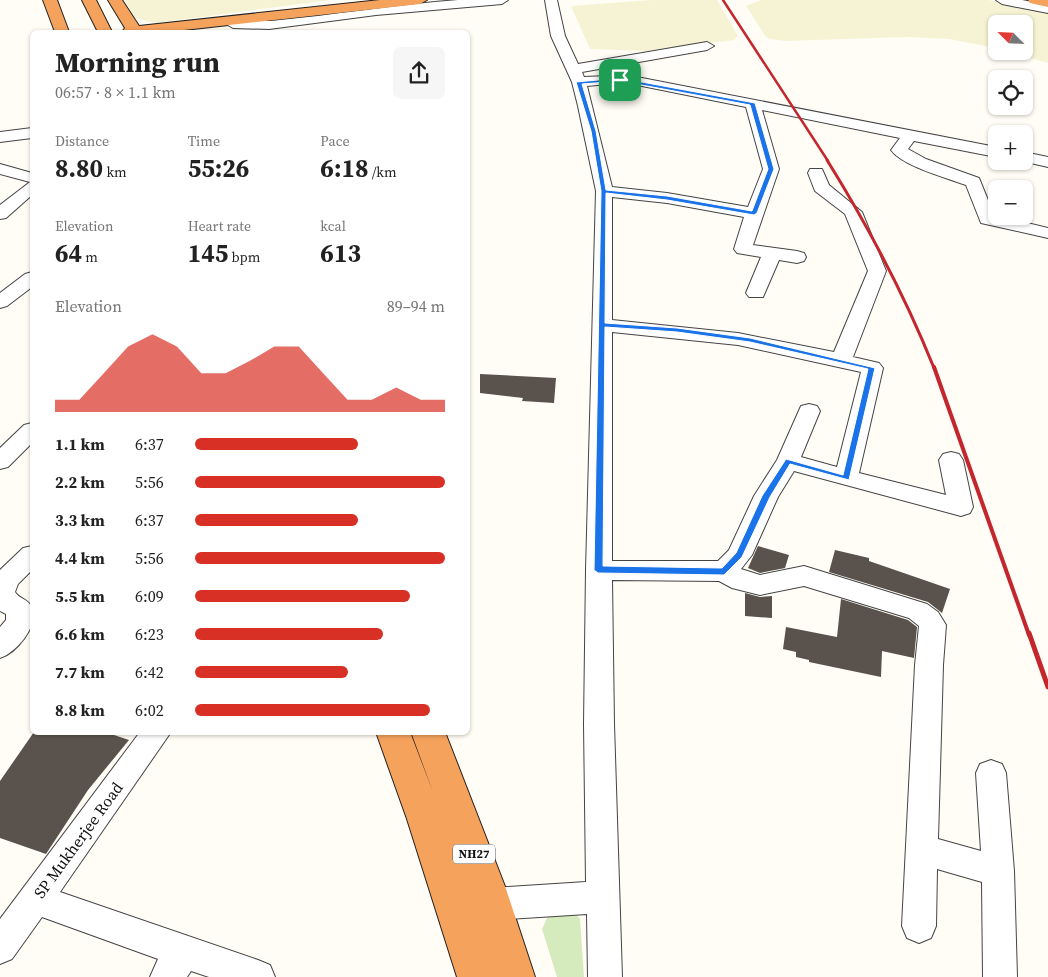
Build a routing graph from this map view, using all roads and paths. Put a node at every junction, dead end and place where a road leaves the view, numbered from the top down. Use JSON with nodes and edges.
{"nodes":[{"id":1,"x":50,"y":0,"type":"edge"},
{"id":2,"x":74,"y":0,"type":"edge"},
{"id":3,"x":90,"y":0,"type":"edge"},
{"id":4,"x":115,"y":0,"type":"edge"},
{"id":5,"x":359,"y":0,"type":"edge"},
{"id":6,"x":420,"y":0,"type":"edge"},
{"id":7,"x":502,"y":0,"type":"edge"},
{"id":8,"x":551,"y":0,"type":"edge"},
{"id":9,"x":1002,"y":0,"type":"edge"},
{"id":10,"x":1035,"y":0,"type":"edge"},
{"id":11,"x":1048,"y":2,"type":"edge"},
{"id":12,"x":1048,"y":9,"type":"edge"},
{"id":13,"x":236,"y":22,"type":"junction"},
{"id":14,"x":61,"y":30,"type":"edge"},
{"id":15,"x":87,"y":30,"type":"edge"},
{"id":16,"x":104,"y":30,"type":"edge"},
{"id":17,"x":132,"y":30,"type":"edge"},
{"id":18,"x":154,"y":30,"type":"edge"},
{"id":19,"x":190,"y":30,"type":"edge"},
{"id":20,"x":707,"y":46,"type":"dead end"},
{"id":21,"x":576,"y":76,"type":"junction"},
{"id":22,"x":753,"y":104,"type":"junction"},
{"id":23,"x":30,"y":134,"type":"edge"},
{"id":24,"x":910,"y":135,"type":"junction"},
{"id":25,"x":0,"y":137,"type":"edge"},
{"id":26,"x":988,"y":150,"type":"edge"},
{"id":27,"x":1033,"y":159,"type":"edge"},
{"id":28,"x":1048,"y":162,"type":"edge"},
{"id":29,"x":0,"y":169,"type":"edge"},
{"id":30,"x":816,"y":173,"type":"dead end"},
{"id":31,"x":30,"y":177,"type":"edge"},
{"id":32,"x":30,"y":189,"type":"edge"},
{"id":33,"x":604,"y":191,"type":"junction"},
{"id":34,"x":754,"y":213,"type":"junction"},
{"id":35,"x":0,"y":214,"type":"edge"},
{"id":36,"x":1048,"y":233,"type":"edge"},
{"id":37,"x":772,"y":253,"type":"junction"},
{"id":38,"x":797,"y":257,"type":"dead end"},
{"id":39,"x":30,"y":280,"type":"edge"},
{"id":40,"x":756,"y":293,"type":"dead end"},
{"id":41,"x":0,"y":302,"type":"edge"},
{"id":42,"x":601,"y":325,"type":"junction"},
{"id":43,"x":841,"y":360,"type":"junction"},
{"id":44,"x":809,"y":412,"type":"dead end"},
{"id":45,"x":30,"y":432,"type":"edge"},
{"id":46,"x":951,"y":460,"type":"dead end"},
{"id":47,"x":0,"y":461,"type":"edge"},
{"id":48,"x":788,"y":461,"type":"junction"},
{"id":49,"x":846,"y":478,"type":"junction"},
{"id":50,"x":30,"y":557,"type":"edge"},
{"id":51,"x":598,"y":570,"type":"junction"},
{"id":52,"x":724,"y":571,"type":"junction"},
{"id":53,"x":0,"y":647,"type":"edge"},
{"id":54,"x":155,"y":735,"type":"edge"},
{"id":55,"x":394,"y":735,"type":"edge"},
{"id":56,"x":429,"y":735,"type":"edge"},
{"id":57,"x":991,"y":773,"type":"dead end"},
{"id":58,"x":922,"y":850,"type":"junction"},
{"id":59,"x":998,"y":871,"type":"junction"},
{"id":60,"x":603,"y":897,"type":"junction"},
{"id":61,"x":35,"y":899,"type":"junction"},
{"id":62,"x":492,"y":904,"type":"junction"},
{"id":63,"x":919,"y":926,"type":"dead end"},
{"id":64,"x":0,"y":947,"type":"edge"},
{"id":65,"x":175,"y":964,"type":"edge"},
{"id":66,"x":258,"y":977,"type":"edge"},
{"id":67,"x":477,"y":977,"type":"edge"},
{"id":68,"x":515,"y":977,"type":"edge"},
{"id":69,"x":605,"y":977,"type":"edge"},
{"id":70,"x":1000,"y":977,"type":"edge"}],
"edges":[{"from":1,"to":14,"type":"highway"},
{"from":2,"to":15,"type":"highway"},
{"from":3,"to":16,"type":"highway"},
{"from":4,"to":17,"type":"highway"},
{"from":5,"to":13,"type":"street"},
{"from":6,"to":13,"type":"highway"},
{"from":7,"to":13,"type":"street"},
{"from":8,"to":21,"type":"street"},
{"from":9,"to":12,"type":"street"},
{"from":10,"to":11,"type":"highway"},
{"from":13,"to":18,"type":"highway"},
{"from":13,"to":19,"type":"highway"},
{"from":20,"to":21,"type":"street"},
{"from":21,"to":22,"type":"street"},
{"from":21,"to":33,"type":"street"},
{"from":22,"to":24,"type":"street"},
{"from":22,"to":34,"type":"street"},
{"from":23,"to":25,"type":"street"},
{"from":24,"to":26,"type":"street"},
{"from":24,"to":36,"type":"street"},
{"from":27,"to":28,"type":"street"},
{"from":29,"to":31,"type":"street"},
{"from":30,"to":43,"type":"street"},
{"from":32,"to":35,"type":"street"},
{"from":33,"to":34,"type":"street"},
{"from":33,"to":42,"type":"street"},
{"from":34,"to":37,"type":"street"},
{"from":37,"to":38,"type":"street"},
{"from":37,"to":40,"type":"street"},
{"from":39,"to":41,"type":"street"},
{"from":42,"to":43,"type":"street"},
{"from":42,"to":51,"type":"street"},
{"from":43,"to":49,"type":"street"},
{"from":44,"to":48,"type":"street"},
{"from":45,"to":47,"type":"street"},
{"from":46,"to":49,"type":"street"},
{"from":48,"to":49,"type":"street"},
{"from":48,"to":52,"type":"street"},
{"from":50,"to":53,"type":"street"},
{"from":51,"to":52,"type":"street"},
{"from":51,"to":60,"type":"street"},
{"from":52,"to":58,"type":"street"},
{"from":54,"to":61,"type":"street","name":"SP Mukherjee Road"},
{"from":55,"to":67,"type":"highway","number":"NH27"},
{"from":56,"to":62,"type":"highway","number":"NH27"},
{"from":57,"to":59,"type":"street"},
{"from":58,"to":59,"type":"street"},
{"from":58,"to":63,"type":"street"},
{"from":59,"to":70,"type":"street"},
{"from":60,"to":62,"type":"street"},
{"from":60,"to":69,"type":"street"},
{"from":61,"to":64,"type":"street","name":"SP Mukherjee Road"},
{"from":61,"to":65,"type":"street"},
{"from":62,"to":68,"type":"highway","number":"NH27"},
{"from":65,"to":66,"type":"street"}]}
